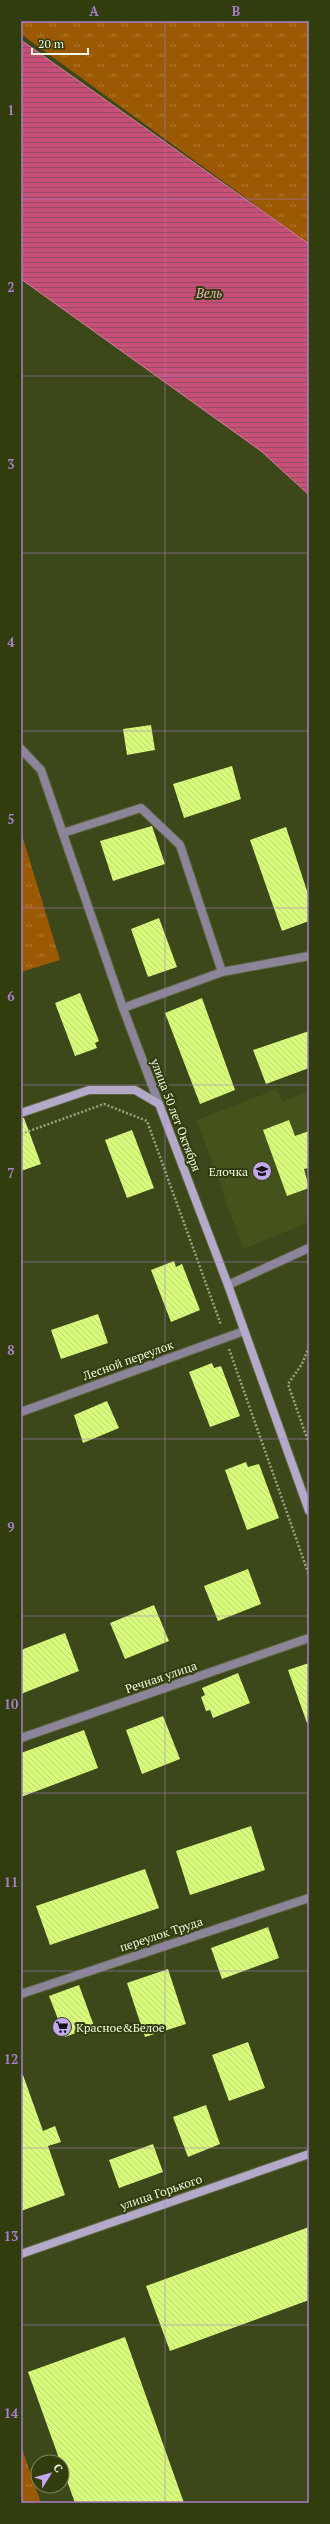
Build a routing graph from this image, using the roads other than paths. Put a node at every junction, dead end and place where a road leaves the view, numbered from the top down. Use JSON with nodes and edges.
{"nodes":[{"id":1,"x":21,"y":749,"type":"edge"},
{"id":2,"x":64,"y":833,"type":"junction"},
{"id":3,"x":309,"y":956,"type":"edge"},
{"id":4,"x":222,"y":972,"type":"junction"},
{"id":5,"x":123,"y":1008,"type":"junction"},
{"id":6,"x":159,"y":1104,"type":"junction"},
{"id":7,"x":21,"y":1113,"type":"edge"},
{"id":8,"x":309,"y":1248,"type":"edge"},
{"id":9,"x":228,"y":1285,"type":"junction"},
{"id":10,"x":244,"y":1331,"type":"junction"},
{"id":11,"x":21,"y":1412,"type":"edge"},
{"id":12,"x":309,"y":1511,"type":"edge"},
{"id":13,"x":309,"y":1638,"type":"edge"},
{"id":14,"x":21,"y":1738,"type":"edge"},
{"id":15,"x":309,"y":1898,"type":"edge"},
{"id":16,"x":21,"y":1994,"type":"edge"},
{"id":17,"x":309,"y":2154,"type":"edge"},
{"id":18,"x":21,"y":2254,"type":"edge"}],
"edges":[{"from":1,"to":2,"type":"street","name":"улица 50 лет Октября"},
{"from":2,"to":4,"type":"street"},
{"from":2,"to":5,"type":"street","name":"улица 50 лет Октября"},
{"from":3,"to":4,"type":"street"},
{"from":4,"to":5,"type":"street"},
{"from":5,"to":6,"type":"street","name":"улица 50 лет Октября"},
{"from":6,"to":7,"type":"street"},
{"from":6,"to":9,"type":"street","name":"улица 50 лет Октября"},
{"from":8,"to":9,"type":"street"},
{"from":9,"to":10,"type":"street","name":"улица 50 лет Октября"},
{"from":10,"to":11,"type":"street","name":"Лесной переулок"},
{"from":10,"to":12,"type":"street","name":"улица 50 лет Октября"},
{"from":13,"to":14,"type":"street","name":"Речная улица"},
{"from":15,"to":16,"type":"street","name":"переулок Труда"},
{"from":17,"to":18,"type":"street","name":"улица Горького"}]}
